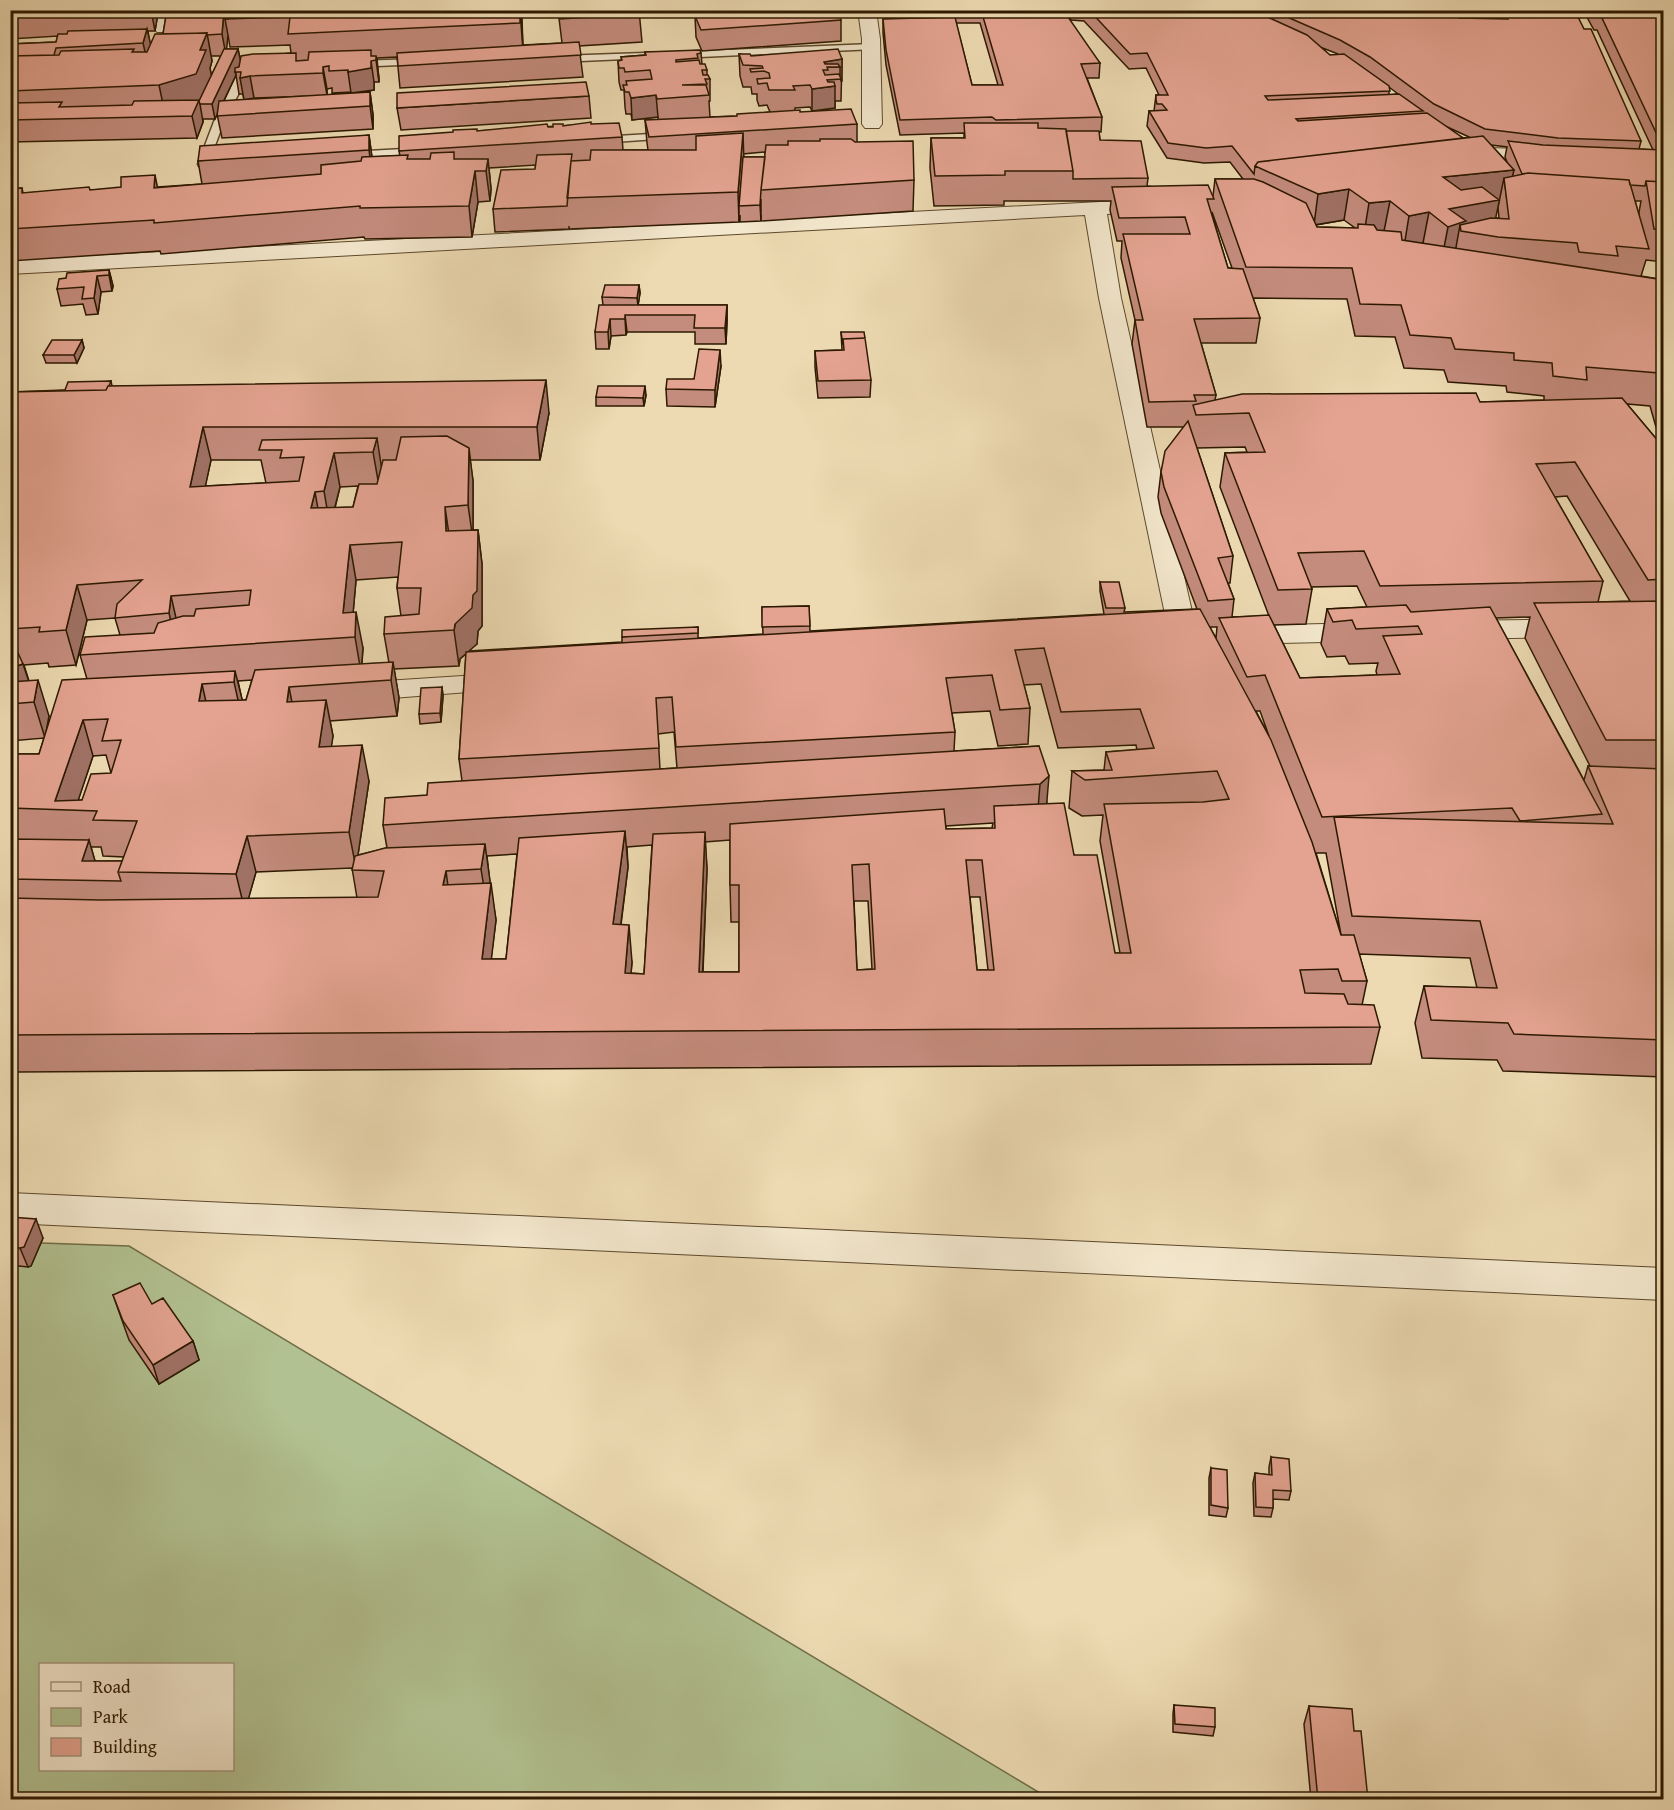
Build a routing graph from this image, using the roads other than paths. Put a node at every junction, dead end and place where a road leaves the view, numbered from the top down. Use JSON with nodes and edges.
{"nodes":[{"id":1,"x":867,"y":10,"type":"edge"},
{"id":2,"x":1240,"y":10,"type":"edge"},
{"id":3,"x":872,"y":47,"type":"junction"},
{"id":4,"x":662,"y":55,"type":"edge"},
{"id":5,"x":651,"y":56,"type":"edge"},
{"id":6,"x":544,"y":59,"type":"edge"},
{"id":7,"x":425,"y":62,"type":"edge"},
{"id":8,"x":342,"y":64,"type":"edge"},
{"id":9,"x":258,"y":66,"type":"edge"},
{"id":10,"x":866,"y":125,"type":"dead end"},
{"id":11,"x":681,"y":136,"type":"edge"},
{"id":12,"x":585,"y":141,"type":"edge"},
{"id":13,"x":430,"y":150,"type":"edge"},
{"id":14,"x":334,"y":156,"type":"edge"},
{"id":15,"x":1576,"y":158,"type":"edge"},
{"id":16,"x":215,"y":163,"type":"edge"},
{"id":17,"x":1176,"y":203,"type":"edge"},
{"id":18,"x":1094,"y":208,"type":"junction"},
{"id":19,"x":10,"y":267,"type":"edge"},
{"id":20,"x":1664,"y":626,"type":"edge"},
{"id":21,"x":1436,"y":630,"type":"edge"},
{"id":22,"x":1400,"y":631,"type":"edge"},
{"id":23,"x":537,"y":680,"type":"edge"},
{"id":24,"x":322,"y":694,"type":"edge"},
{"id":25,"x":10,"y":1208,"type":"edge"},
{"id":26,"x":1664,"y":1284,"type":"edge"}],
"edges":[{"from":1,"to":3,"type":"street"},
{"from":2,"to":15,"type":"street"},
{"from":3,"to":4,"type":"lane"},
{"from":3,"to":10,"type":"street"},
{"from":5,"to":6,"type":"lane"},
{"from":7,"to":8,"type":"lane"},
{"from":9,"to":16,"type":"lane"},
{"from":11,"to":12,"type":"lane"},
{"from":13,"to":14,"type":"lane"},
{"from":17,"to":18,"type":"street"},
{"from":18,"to":19,"type":"street"},
{"from":18,"to":22,"type":"street"},
{"from":20,"to":21,"type":"street"},
{"from":23,"to":24,"type":"street"},
{"from":25,"to":26,"type":"street"}]}
